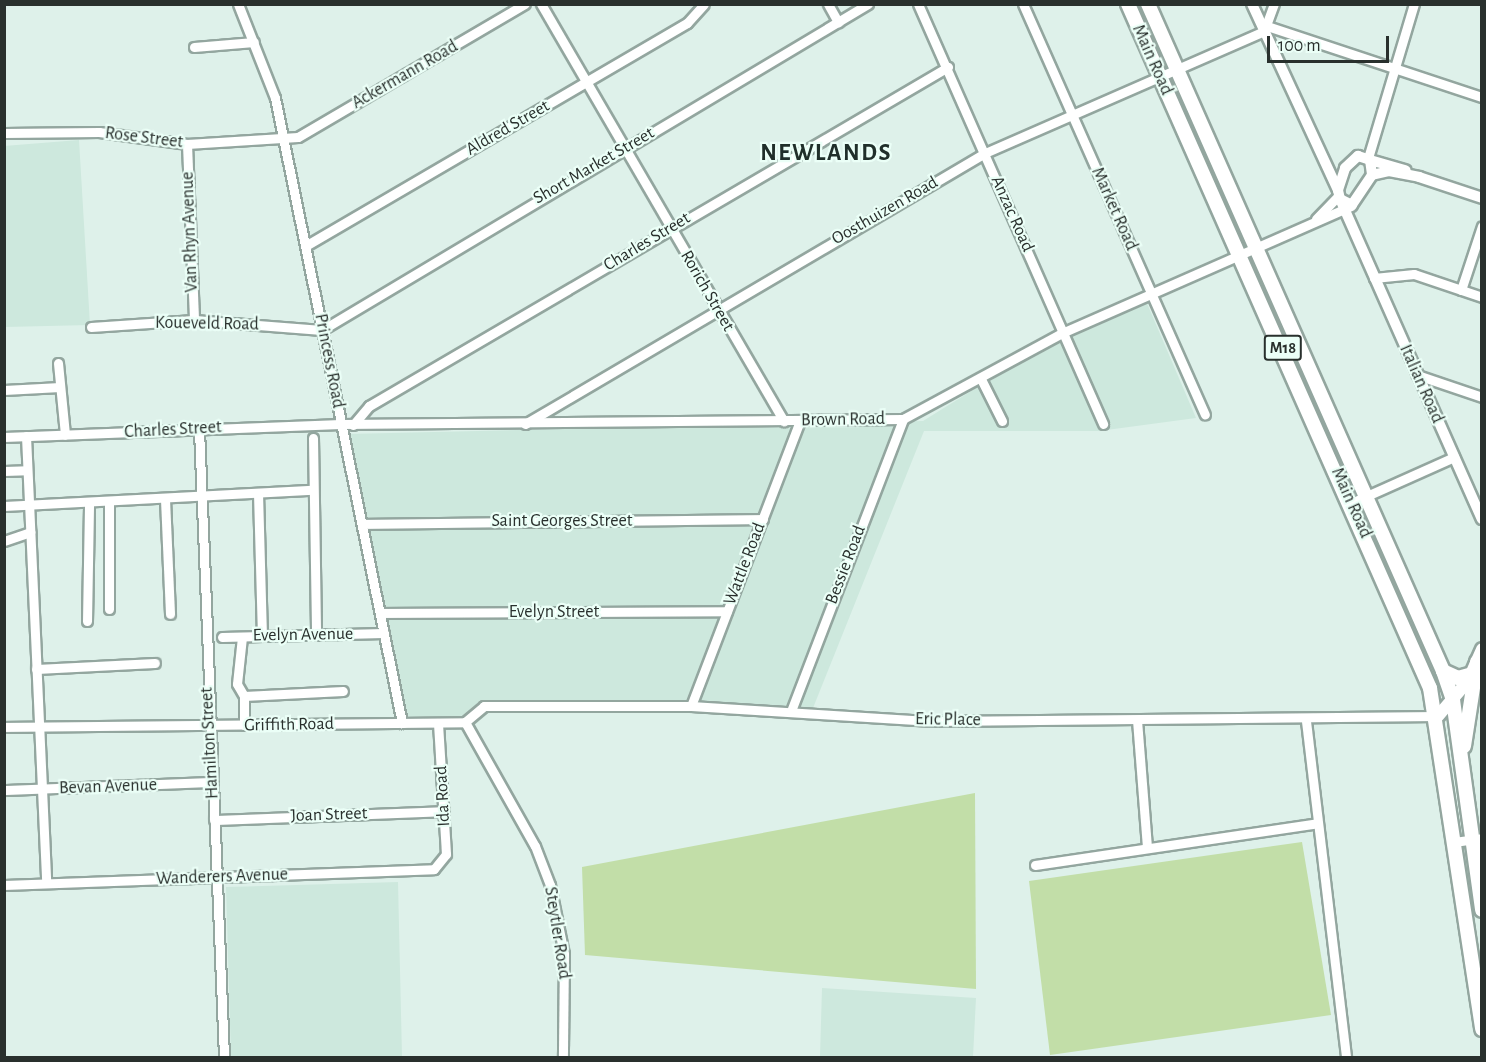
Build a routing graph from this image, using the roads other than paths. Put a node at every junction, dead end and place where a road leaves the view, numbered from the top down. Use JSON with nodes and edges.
{"nodes":[{"id":1,"x":238,"y":4,"type":"edge"},
{"id":2,"x":525,"y":4,"type":"edge"},
{"id":3,"x":541,"y":4,"type":"edge"},
{"id":4,"x":704,"y":4,"type":"edge"},
{"id":5,"x":828,"y":4,"type":"edge"},
{"id":6,"x":868,"y":4,"type":"edge"},
{"id":7,"x":918,"y":4,"type":"edge"},
{"id":8,"x":1023,"y":4,"type":"edge"},
{"id":9,"x":1128,"y":4,"type":"edge"},
{"id":10,"x":1148,"y":4,"type":"edge"},
{"id":11,"x":1252,"y":4,"type":"edge"},
{"id":12,"x":1274,"y":4,"type":"edge"},
{"id":13,"x":1414,"y":4,"type":"edge"},
{"id":14,"x":838,"y":22,"type":"junction"},
{"id":15,"x":1265,"y":29,"type":"junction"},
{"id":16,"x":254,"y":42,"type":"junction"},
{"id":17,"x":194,"y":47,"type":"dead end"},
{"id":18,"x":948,"y":67,"type":"junction"},
{"id":19,"x":1394,"y":67,"type":"junction"},
{"id":20,"x":1177,"y":70,"type":"junction"},
{"id":21,"x":1160,"y":77,"type":"junction"},
{"id":22,"x":586,"y":83,"type":"junction"},
{"id":23,"x":1482,"y":97,"type":"edge"},
{"id":24,"x":1072,"y":115,"type":"junction"},
{"id":25,"x":4,"y":133,"type":"edge"},
{"id":26,"x":283,"y":139,"type":"junction"},
{"id":27,"x":187,"y":144,"type":"junction"},
{"id":28,"x":624,"y":148,"type":"junction"},
{"id":29,"x":1317,"y":151,"type":"junction"},
{"id":30,"x":985,"y":153,"type":"junction"},
{"id":31,"x":1362,"y":159,"type":"junction"},
{"id":32,"x":1372,"y":176,"type":"junction"},
{"id":33,"x":1419,"y":177,"type":"junction"},
{"id":34,"x":1338,"y":195,"type":"junction"},
{"id":35,"x":1482,"y":198,"type":"edge"},
{"id":36,"x":1357,"y":201,"type":"junction"},
{"id":37,"x":1342,"y":211,"type":"junction"},
{"id":38,"x":1482,"y":226,"type":"edge"},
{"id":39,"x":671,"y":228,"type":"junction"},
{"id":40,"x":1302,"y":229,"type":"junction"},
{"id":41,"x":307,"y":245,"type":"junction"},
{"id":42,"x":1255,"y":249,"type":"junction"},
{"id":43,"x":1361,"y":249,"type":"junction"},
{"id":44,"x":1241,"y":255,"type":"junction"},
{"id":45,"x":1374,"y":278,"type":"junction"},
{"id":46,"x":1461,"y":290,"type":"junction"},
{"id":47,"x":1151,"y":293,"type":"junction"},
{"id":48,"x":1482,"y":297,"type":"edge"},
{"id":49,"x":717,"y":308,"type":"junction"},
{"id":50,"x":194,"y":320,"type":"junction"},
{"id":51,"x":91,"y":327,"type":"dead end"},
{"id":52,"x":322,"y":330,"type":"junction"},
{"id":53,"x":1065,"y":332,"type":"junction"},
{"id":54,"x":58,"y":363,"type":"dead end"},
{"id":55,"x":1417,"y":375,"type":"junction"},
{"id":56,"x":981,"y":379,"type":"junction"},
{"id":57,"x":60,"y":387,"type":"junction"},
{"id":58,"x":4,"y":390,"type":"edge"},
{"id":59,"x":1482,"y":397,"type":"edge"},
{"id":60,"x":1205,"y":414,"type":"dead end"},
{"id":61,"x":903,"y":419,"type":"junction"},
{"id":62,"x":784,"y":421,"type":"junction"},
{"id":63,"x":1002,"y":421,"type":"dead end"},
{"id":64,"x":800,"y":422,"type":"junction"},
{"id":65,"x":342,"y":424,"type":"junction"},
{"id":66,"x":1103,"y":424,"type":"dead end"},
{"id":67,"x":353,"y":425,"type":"junction"},
{"id":68,"x":524,"y":425,"type":"junction"},
{"id":69,"x":199,"y":429,"type":"junction"},
{"id":70,"x":65,"y":435,"type":"junction"},
{"id":71,"x":26,"y":436,"type":"junction"},
{"id":72,"x":4,"y":437,"type":"edge"},
{"id":73,"x":313,"y":438,"type":"dead end"},
{"id":74,"x":1454,"y":457,"type":"junction"},
{"id":75,"x":27,"y":470,"type":"junction"},
{"id":76,"x":4,"y":471,"type":"edge"},
{"id":77,"x":313,"y":490,"type":"junction"},
{"id":78,"x":258,"y":493,"type":"junction"},
{"id":79,"x":1366,"y":496,"type":"junction"},
{"id":80,"x":201,"y":498,"type":"junction"},
{"id":81,"x":165,"y":499,"type":"junction"},
{"id":82,"x":88,"y":502,"type":"junction"},
{"id":83,"x":109,"y":502,"type":"junction"},
{"id":84,"x":1351,"y":503,"type":"junction"},
{"id":85,"x":29,"y":505,"type":"junction"},
{"id":86,"x":4,"y":506,"type":"edge"},
{"id":87,"x":763,"y":519,"type":"junction"},
{"id":88,"x":1482,"y":519,"type":"edge"},
{"id":89,"x":362,"y":524,"type":"junction"},
{"id":90,"x":30,"y":532,"type":"junction"},
{"id":91,"x":4,"y":541,"type":"edge"},
{"id":92,"x":109,"y":609,"type":"dead end"},
{"id":93,"x":727,"y":611,"type":"junction"},
{"id":94,"x":380,"y":613,"type":"junction"},
{"id":95,"x":170,"y":614,"type":"dead end"},
{"id":96,"x":87,"y":621,"type":"dead end"},
{"id":97,"x":384,"y":633,"type":"junction"},
{"id":98,"x":316,"y":635,"type":"junction"},
{"id":99,"x":262,"y":636,"type":"junction"},
{"id":100,"x":242,"y":637,"type":"junction"},
{"id":101,"x":222,"y":638,"type":"dead end"},
{"id":102,"x":1479,"y":657,"type":"edge"},
{"id":103,"x":155,"y":663,"type":"dead end"},
{"id":104,"x":36,"y":669,"type":"junction"},
{"id":105,"x":1443,"y":671,"type":"junction"},
{"id":106,"x":343,"y":691,"type":"dead end"},
{"id":107,"x":244,"y":696,"type":"junction"},
{"id":108,"x":1453,"y":700,"type":"junction"},
{"id":109,"x":691,"y":706,"type":"junction"},
{"id":110,"x":791,"y":711,"type":"junction"},
{"id":111,"x":1438,"y":716,"type":"junction"},
{"id":112,"x":1137,"y":720,"type":"junction"},
{"id":113,"x":1306,"y":721,"type":"junction"},
{"id":114,"x":465,"y":722,"type":"junction"},
{"id":115,"x":402,"y":723,"type":"junction"},
{"id":116,"x":438,"y":724,"type":"junction"},
{"id":117,"x":244,"y":725,"type":"junction"},
{"id":118,"x":209,"y":726,"type":"junction"},
{"id":119,"x":4,"y":727,"type":"edge"},
{"id":120,"x":39,"y":727,"type":"junction"},
{"id":121,"x":1461,"y":758,"type":"junction"},
{"id":122,"x":212,"y":782,"type":"junction"},
{"id":123,"x":43,"y":789,"type":"junction"},
{"id":124,"x":4,"y":790,"type":"edge"},
{"id":125,"x":444,"y":811,"type":"junction"},
{"id":126,"x":214,"y":820,"type":"junction"},
{"id":127,"x":1314,"y":824,"type":"junction"},
{"id":128,"x":1476,"y":839,"type":"edge"},
{"id":129,"x":1454,"y":842,"type":"junction"},
{"id":130,"x":1147,"y":848,"type":"junction"},
{"id":131,"x":1035,"y":865,"type":"dead end"},
{"id":132,"x":439,"y":866,"type":"joint"},
{"id":133,"x":217,"y":877,"type":"junction"},
{"id":134,"x":46,"y":883,"type":"junction"},
{"id":135,"x":4,"y":885,"type":"edge"},
{"id":136,"x":1482,"y":910,"type":"edge"},
{"id":137,"x":1482,"y":1029,"type":"edge"},
{"id":138,"x":224,"y":1058,"type":"edge"},
{"id":139,"x":563,"y":1058,"type":"edge"},
{"id":140,"x":1346,"y":1058,"type":"edge"}],
"edges":[{"from":1,"to":16,"type":"street","name":"Princess Road"},
{"from":2,"to":26,"type":"street","name":"Ackermann Road"},
{"from":3,"to":22,"type":"street","name":"Rorich Street"},
{"from":4,"to":22,"type":"street","name":"Aldred Street"},
{"from":5,"to":14,"type":"street"},
{"from":6,"to":14,"type":"street","name":"Short Market Street"},
{"from":7,"to":18,"type":"street","name":"Anzac Road"},
{"from":8,"to":24,"type":"street","name":"Market Road"},
{"from":9,"to":21,"type":"main road","name":"Main Road","number":"M18"},
{"from":10,"to":20,"type":"main road","name":"Main Road","number":"M18"},
{"from":11,"to":15,"type":"street","name":"Italian Road"},
{"from":12,"to":15,"type":"street"},
{"from":13,"to":19,"type":"street"},
{"from":14,"to":28,"type":"street","name":"Short Market Street"},
{"from":15,"to":19,"type":"street"},
{"from":15,"to":20,"type":"street","name":"Oosthuizen Road"},
{"from":15,"to":29,"type":"street","name":"Italian Road"},
{"from":16,"to":17,"type":"street"},
{"from":16,"to":26,"type":"street","name":"Princess Road"},
{"from":18,"to":30,"type":"street","name":"Anzac Road"},
{"from":18,"to":39,"type":"street","name":"Charles Street"},
{"from":19,"to":23,"type":"street"},
{"from":19,"to":31,"type":"street"},
{"from":20,"to":21,"type":"street","name":"Oosthuizen Road"},
{"from":20,"to":42,"type":"main road","name":"Main Road","number":"M18"},
{"from":21,"to":24,"type":"street","name":"Oosthuizen Road"},
{"from":21,"to":44,"type":"main road","name":"Main Road","number":"M18"},
{"from":22,"to":28,"type":"street","name":"Rorich Street"},
{"from":22,"to":41,"type":"street","name":"Aldred Street"},
{"from":24,"to":30,"type":"street","name":"Oosthuizen Road"},
{"from":24,"to":47,"type":"street","name":"Market Road"},
{"from":25,"to":27,"type":"street","name":"Rose Street"},
{"from":26,"to":27,"type":"street","name":"Rose Street"},
{"from":26,"to":41,"type":"street","name":"Princess Road"},
{"from":27,"to":50,"type":"street","name":"Van Rhyn Avenue"},
{"from":28,"to":39,"type":"street","name":"Rorich Street"},
{"from":28,"to":52,"type":"street","name":"Short Market Street"},
{"from":29,"to":31,"type":"street"},
{"from":29,"to":34,"type":"street","name":"Italian Road"},
{"from":30,"to":49,"type":"street","name":"Oosthuizen Road"},
{"from":30,"to":53,"type":"street","name":"Anzac Road"},
{"from":31,"to":32,"type":"street"},
{"from":31,"to":33,"type":"street"},
{"from":31,"to":34,"type":"street"},
{"from":32,"to":33,"type":"street"},
{"from":32,"to":36,"type":"street","name":"Italian Road"},
{"from":33,"to":35,"type":"street"},
{"from":34,"to":36,"type":"street"},
{"from":34,"to":37,"type":"street","name":"Italian Road"},
{"from":34,"to":40,"type":"street","name":"Brown Road"},
{"from":36,"to":37,"type":"street","name":"Brown Road"},
{"from":36,"to":43,"type":"street","name":"Italian Road"},
{"from":37,"to":40,"type":"street","name":"Brown Road"},
{"from":37,"to":43,"type":"street","name":"Italian Road"},
{"from":38,"to":46,"type":"street"},
{"from":39,"to":49,"type":"street","name":"Rorich Street"},
{"from":39,"to":67,"type":"street","name":"Charles Street"},
{"from":40,"to":42,"type":"street","name":"Brown Road"},
{"from":41,"to":52,"type":"street","name":"Princess Road"},
{"from":42,"to":44,"type":"street","name":"Brown Road"},
{"from":42,"to":79,"type":"main road","name":"Main Road","number":"M18"},
{"from":43,"to":45,"type":"street","name":"Italian Road"},
{"from":44,"to":47,"type":"street","name":"Brown Road"},
{"from":44,"to":84,"type":"main road","name":"Main Road","number":"M18"},
{"from":45,"to":46,"type":"street"},
{"from":45,"to":55,"type":"street","name":"Italian Road"},
{"from":46,"to":48,"type":"street"},
{"from":47,"to":53,"type":"street","name":"Brown Road"},
{"from":47,"to":60,"type":"street","name":"Market Road"},
{"from":49,"to":62,"type":"street","name":"Rorich Street"},
{"from":49,"to":68,"type":"street","name":"Oosthuizen Road"},
{"from":50,"to":51,"type":"street","name":"Koueveld Road"},
{"from":50,"to":52,"type":"street","name":"Koueveld Road"},
{"from":52,"to":65,"type":"street","name":"Princess Road"},
{"from":53,"to":56,"type":"street","name":"Brown Road"},
{"from":53,"to":66,"type":"street","name":"Anzac Road"},
{"from":54,"to":57,"type":"street"},
{"from":55,"to":59,"type":"street"},
{"from":55,"to":74,"type":"street","name":"Italian Road"},
{"from":56,"to":61,"type":"street","name":"Brown Road"},
{"from":56,"to":63,"type":"street"},
{"from":57,"to":58,"type":"street"},
{"from":57,"to":70,"type":"street"},
{"from":61,"to":64,"type":"street","name":"Brown Road"},
{"from":61,"to":110,"type":"street","name":"Bessie Road"},
{"from":62,"to":64,"type":"street","name":"Brown Road"},
{"from":62,"to":68,"type":"street","name":"Brown Road"},
{"from":64,"to":87,"type":"street","name":"Wattle Road"},
{"from":65,"to":67,"type":"street","name":"Brown Road"},
{"from":65,"to":69,"type":"street","name":"Charles Street"},
{"from":65,"to":89,"type":"street","name":"Princess Road"},
{"from":67,"to":68,"type":"street","name":"Brown Road"},
{"from":69,"to":70,"type":"street","name":"Charles Street"},
{"from":69,"to":80,"type":"street","name":"Hamilton Street"},
{"from":70,"to":71,"type":"street","name":"Charles Street"},
{"from":71,"to":72,"type":"street","name":"Charles Street"},
{"from":71,"to":75,"type":"street"},
{"from":73,"to":77,"type":"street"},
{"from":74,"to":79,"type":"street"},
{"from":74,"to":88,"type":"street","name":"Italian Road"},
{"from":75,"to":76,"type":"street"},
{"from":75,"to":85,"type":"street"},
{"from":77,"to":78,"type":"street"},
{"from":77,"to":98,"type":"street"},
{"from":78,"to":80,"type":"street"},
{"from":78,"to":99,"type":"street"},
{"from":79,"to":84,"type":"street"},
{"from":79,"to":105,"type":"main road","name":"Main Road","number":"M18"},
{"from":80,"to":81,"type":"street"},
{"from":80,"to":118,"type":"street","name":"Hamilton Street"},
{"from":81,"to":83,"type":"street"},
{"from":81,"to":95,"type":"street"},
{"from":82,"to":83,"type":"street"},
{"from":82,"to":85,"type":"street"},
{"from":82,"to":96,"type":"street"},
{"from":83,"to":92,"type":"street"},
{"from":84,"to":111,"type":"main road","name":"Main Road","number":"M18"},
{"from":85,"to":86,"type":"street"},
{"from":85,"to":90,"type":"street"},
{"from":87,"to":89,"type":"street","name":"Saint Georges Street"},
{"from":87,"to":93,"type":"street","name":"Wattle Road"},
{"from":89,"to":94,"type":"street","name":"Princess Road"},
{"from":90,"to":91,"type":"street"},
{"from":90,"to":104,"type":"street"},
{"from":93,"to":94,"type":"street","name":"Evelyn Street"},
{"from":93,"to":109,"type":"street","name":"Wattle Road"},
{"from":94,"to":97,"type":"street","name":"Princess Road"},
{"from":97,"to":98,"type":"street","name":"Evelyn Avenue"},
{"from":97,"to":115,"type":"street","name":"Princess Road"},
{"from":98,"to":99,"type":"street","name":"Evelyn Avenue"},
{"from":99,"to":100,"type":"street","name":"Evelyn Avenue"},
{"from":100,"to":101,"type":"street","name":"Evelyn Avenue"},
{"from":100,"to":107,"type":"street"},
{"from":102,"to":105,"type":"main road"},
{"from":102,"to":108,"type":"main road"},
{"from":102,"to":121,"type":"main road"},
{"from":103,"to":104,"type":"street"},
{"from":104,"to":120,"type":"street"},
{"from":105,"to":108,"type":"main road","name":"Main Road","number":"M18"},
{"from":106,"to":107,"type":"street"},
{"from":107,"to":117,"type":"street"},
{"from":108,"to":111,"type":"main road"},
{"from":108,"to":121,"type":"main road","name":"Main Road","number":"M18"},
{"from":109,"to":110,"type":"street","name":"Eric Place"},
{"from":109,"to":114,"type":"street","name":"Eric Place"},
{"from":110,"to":112,"type":"street","name":"Eric Place"},
{"from":111,"to":113,"type":"street","name":"Eric Place"},
{"from":111,"to":129,"type":"main road","name":"Main Road","number":"M18"},
{"from":112,"to":113,"type":"street","name":"Eric Place"},
{"from":112,"to":130,"type":"street"},
{"from":113,"to":127,"type":"street"},
{"from":114,"to":116,"type":"street","name":"Griffith Road"},
{"from":114,"to":139,"type":"street","name":"Steytler Road"},
{"from":115,"to":116,"type":"street","name":"Griffith Road"},
{"from":115,"to":117,"type":"street","name":"Griffith Road"},
{"from":116,"to":125,"type":"street","name":"Ida Road"},
{"from":117,"to":118,"type":"street","name":"Griffith Road"},
{"from":118,"to":120,"type":"street","name":"Griffith Road"},
{"from":118,"to":122,"type":"street","name":"Hamilton Street"},
{"from":119,"to":120,"type":"street","name":"Griffith Road"},
{"from":120,"to":123,"type":"street"},
{"from":121,"to":128,"type":"main road","name":"Main Road","number":"M18"},
{"from":122,"to":123,"type":"street","name":"Bevan Avenue"},
{"from":122,"to":126,"type":"street","name":"Hamilton Street"},
{"from":123,"to":124,"type":"street","name":"Bevan Avenue"},
{"from":123,"to":134,"type":"street"},
{"from":125,"to":126,"type":"street","name":"Joan Street"},
{"from":125,"to":132,"type":"street","name":"Ida Road"},
{"from":126,"to":133,"type":"street","name":"Hamilton Street"},
{"from":127,"to":130,"type":"street"},
{"from":127,"to":140,"type":"street"},
{"from":128,"to":129,"type":"street"},
{"from":128,"to":136,"type":"main road","name":"Main Road","number":"M18"},
{"from":129,"to":137,"type":"main road","name":"Main Road","number":"M18"},
{"from":130,"to":131,"type":"street"},
{"from":132,"to":133,"type":"street","name":"Wanderers Avenue"},
{"from":133,"to":134,"type":"street","name":"Wanderers Avenue"},
{"from":133,"to":138,"type":"street","name":"Hamilton Street"},
{"from":134,"to":135,"type":"street","name":"Wanderers Avenue"}]}
